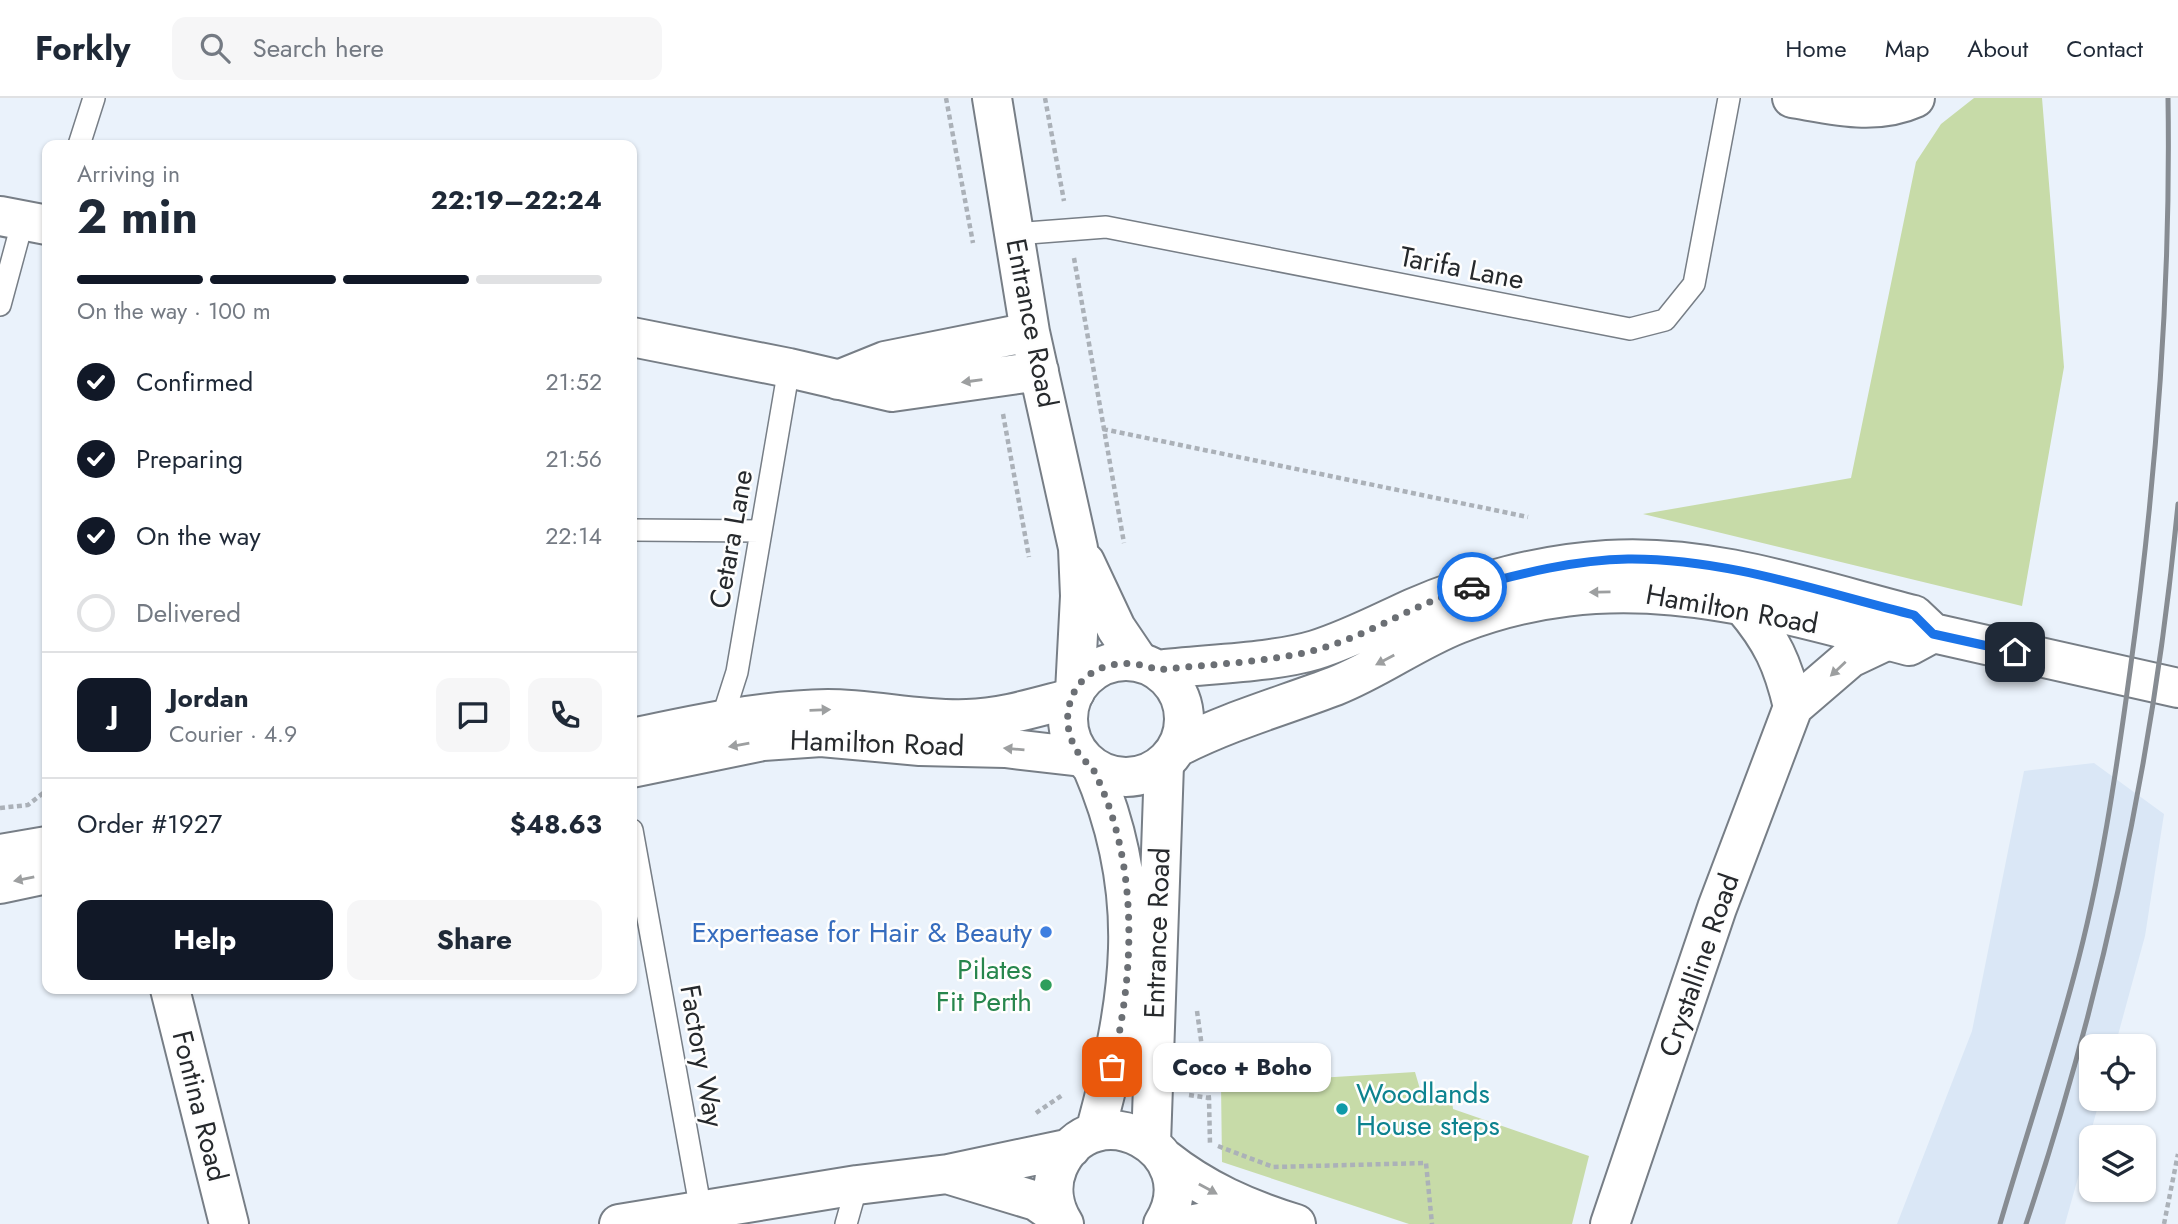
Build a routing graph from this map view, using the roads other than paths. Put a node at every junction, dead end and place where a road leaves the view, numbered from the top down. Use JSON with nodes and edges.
{"nodes":[{"id":1,"x":94,"y":98,"type":"edge"},
{"id":2,"x":992,"y":98,"type":"edge"},
{"id":3,"x":1729,"y":98,"type":"edge"},
{"id":4,"x":1792,"y":98,"type":"edge"},
{"id":5,"x":1915,"y":98,"type":"edge"},
{"id":6,"x":81,"y":140,"type":"edge"},
{"id":7,"x":24,"y":220,"type":"edge"},
{"id":8,"x":1014,"y":234,"type":"junction"},
{"id":9,"x":0,"y":305,"type":"edge"},
{"id":10,"x":1030,"y":332,"type":"junction"},
{"id":11,"x":637,"y":338,"type":"edge"},
{"id":12,"x":789,"y":368,"type":"junction"},
{"id":13,"x":1039,"y":371,"type":"junction"},
{"id":14,"x":838,"y":380,"type":"junction"},
{"id":15,"x":637,"y":530,"type":"edge"},
{"id":16,"x":761,"y":531,"type":"junction"},
{"id":17,"x":1078,"y":548,"type":"junction"},
{"id":18,"x":1744,"y":606,"type":"junction"},
{"id":19,"x":1933,"y":634,"type":"junction"},
{"id":20,"x":1888,"y":640,"type":"junction"},
{"id":21,"x":1148,"y":666,"type":"junction"},
{"id":22,"x":2178,"y":688,"type":"edge"},
{"id":23,"x":1073,"y":695,"type":"junction"},
{"id":24,"x":1793,"y":707,"type":"junction"},
{"id":25,"x":722,"y":719,"type":"junction"},
{"id":26,"x":637,"y":737,"type":"edge"},
{"id":27,"x":1171,"y":756,"type":"junction"},
{"id":28,"x":1087,"y":762,"type":"junction"},
{"id":29,"x":637,"y":767,"type":"edge"},
{"id":30,"x":42,"y":847,"type":"edge"},
{"id":31,"x":0,"y":854,"type":"edge"},
{"id":32,"x":637,"y":858,"type":"edge"},
{"id":33,"x":42,"y":875,"type":"edge"},
{"id":34,"x":0,"y":884,"type":"edge"},
{"id":35,"x":171,"y":994,"type":"edge"},
{"id":36,"x":1083,"y":1140,"type":"junction"},
{"id":37,"x":1158,"y":1151,"type":"junction"},
{"id":38,"x":948,"y":1174,"type":"junction"},
{"id":39,"x":857,"y":1185,"type":"junction"},
{"id":40,"x":1201,"y":1207,"type":"edge"},
{"id":41,"x":701,"y":1211,"type":"junction"},
{"id":42,"x":1062,"y":1220,"type":"edge"},
{"id":43,"x":229,"y":1224,"type":"edge"},
{"id":44,"x":619,"y":1224,"type":"edge"},
{"id":45,"x":846,"y":1224,"type":"edge"},
{"id":46,"x":1163,"y":1224,"type":"edge"},
{"id":47,"x":1296,"y":1224,"type":"edge"},
{"id":48,"x":1610,"y":1224,"type":"edge"}],
"edges":[{"from":1,"to":6,"type":"lane"},
{"from":2,"to":8,"type":"street","name":"Entrance Road"},
{"from":3,"to":8,"type":"lane","name":"Tarifa Lane"},
{"from":4,"to":5,"type":"street"},
{"from":7,"to":9,"type":"lane"},
{"from":8,"to":10,"type":"street","name":"Entrance Road"},
{"from":10,"to":13,"type":"street","name":"Entrance Road"},
{"from":10,"to":14,"type":"street"},
{"from":11,"to":12,"type":"street"},
{"from":12,"to":14,"type":"street"},
{"from":12,"to":16,"type":"lane","name":"Cetara Lane"},
{"from":13,"to":14,"type":"street","one_way":true},
{"from":13,"to":17,"type":"street","name":"Entrance Road"},
{"from":15,"to":16,"type":"lane"},
{"from":16,"to":25,"type":"lane","name":"Cetara Lane"},
{"from":17,"to":21,"type":"street","name":"Entrance Road"},
{"from":17,"to":23,"type":"street","name":"Entrance Road"},
{"from":18,"to":20,"type":"street","name":"Hamilton Road"},
{"from":18,"to":24,"type":"street"},
{"from":18,"to":27,"type":"street","name":"Hamilton Road","one_way":true},
{"from":19,"to":20,"type":"street","name":"Hamilton Road"},
{"from":19,"to":21,"type":"street","name":"Hamilton Road"},
{"from":19,"to":22,"type":"street","name":"Hamilton Road"},
{"from":20,"to":24,"type":"street","name":"Crystalline Road","one_way":true},
{"from":21,"to":23,"type":"street"},
{"from":21,"to":27,"type":"street"},
{"from":25,"to":23,"type":"street","name":"Hamilton Road","one_way":true},
{"from":23,"to":28,"type":"street"},
{"from":24,"to":48,"type":"street","name":"Crystalline Road"},
{"from":25,"to":26,"type":"street","name":"Hamilton Road"},
{"from":27,"to":28,"type":"street"},
{"from":27,"to":37,"type":"street","name":"Entrance Road"},
{"from":28,"to":29,"type":"street","name":"Hamilton Road","one_way":true},
{"from":28,"to":36,"type":"street","name":"Entrance Road"},
{"from":30,"to":31,"type":"street"},
{"from":32,"to":41,"type":"lane","name":"Factory Way"},
{"from":33,"to":34,"type":"street","one_way":true},
{"from":35,"to":43,"type":"street","name":"Fontina Road"},
{"from":36,"to":37,"type":"street"},
{"from":36,"to":38,"type":"street"},
{"from":36,"to":42,"type":"street","name":"Entrance Road"},
{"from":37,"to":40,"type":"street"},
{"from":37,"to":46,"type":"street","name":"Entrance Road"},
{"from":38,"to":39,"type":"street"},
{"from":38,"to":42,"type":"street"},
{"from":39,"to":41,"type":"street"},
{"from":39,"to":45,"type":"lane"},
{"from":40,"to":47,"type":"street"},
{"from":41,"to":44,"type":"street"}]}
